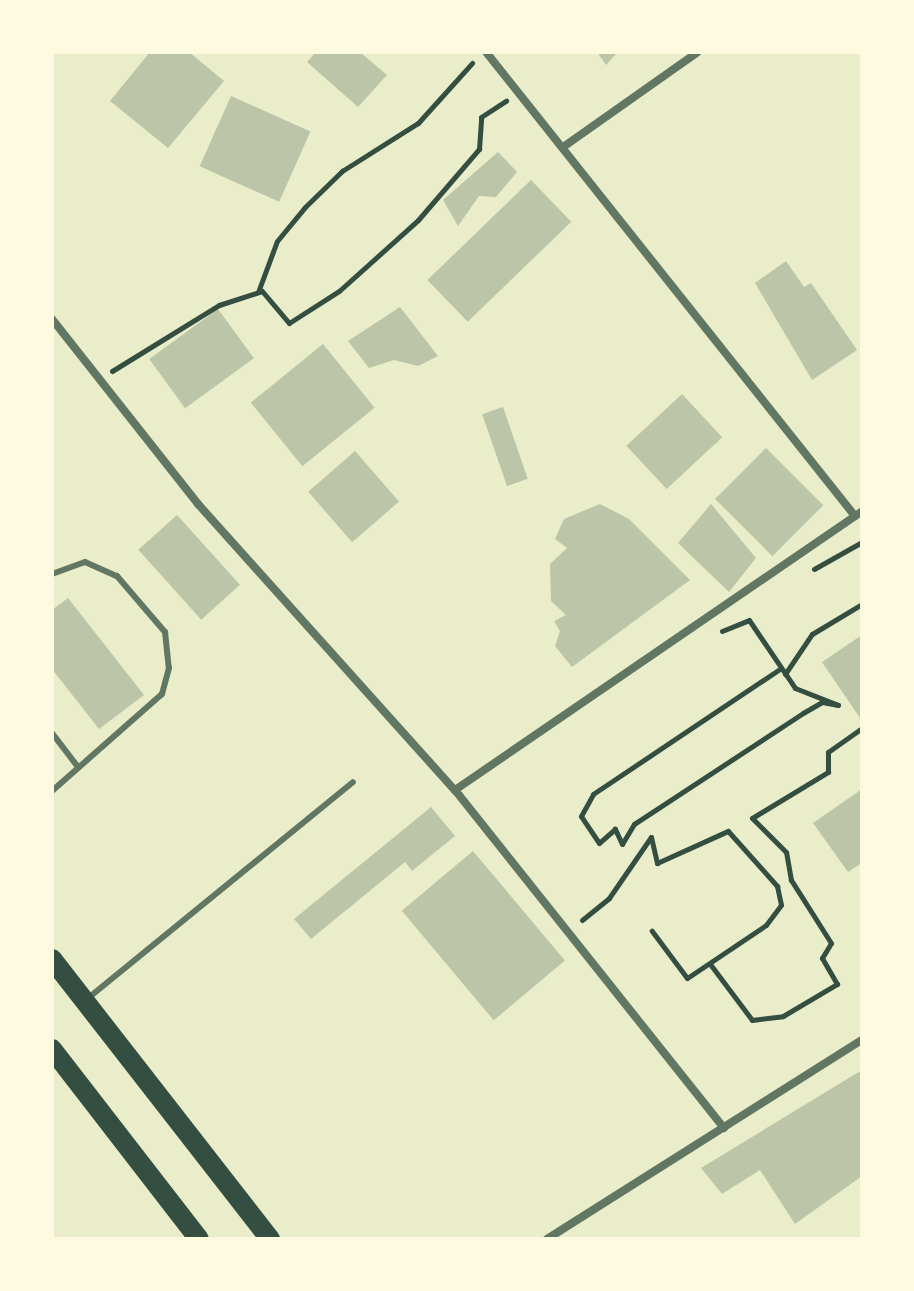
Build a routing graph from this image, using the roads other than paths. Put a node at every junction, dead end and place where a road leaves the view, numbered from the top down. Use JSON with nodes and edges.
{"nodes":[{"id":1,"x":486,"y":52,"type":"edge"},
{"id":2,"x":698,"y":52,"type":"edge"},
{"id":3,"x":566,"y":145,"type":"junction"},
{"id":4,"x":52,"y":319,"type":"edge"},
{"id":5,"x":858,"y":513,"type":"edge"},
{"id":6,"x":52,"y":574,"type":"edge"},
{"id":7,"x":52,"y":733,"type":"edge"},
{"id":8,"x":78,"y":767,"type":"junction"},
{"id":9,"x":353,"y":782,"type":"dead end"},
{"id":10,"x":455,"y":790,"type":"junction"},
{"id":11,"x":52,"y":791,"type":"edge"},
{"id":12,"x":52,"y":959,"type":"edge"},
{"id":13,"x":84,"y":1002,"type":"junction"},
{"id":14,"x":862,"y":1040,"type":"edge"},
{"id":15,"x":52,"y":1049,"type":"edge"},
{"id":16,"x":724,"y":1128,"type":"junction"},
{"id":17,"x":199,"y":1239,"type":"edge"},
{"id":18,"x":270,"y":1239,"type":"edge"},
{"id":19,"x":547,"y":1239,"type":"edge"}],
"edges":[{"from":1,"to":3,"type":"street"},
{"from":2,"to":3,"type":"street"},
{"from":3,"to":5,"type":"street"},
{"from":4,"to":10,"type":"street"},
{"from":5,"to":10,"type":"street"},
{"from":6,"to":8,"type":"lane"},
{"from":7,"to":8,"type":"lane"},
{"from":8,"to":11,"type":"lane"},
{"from":9,"to":13,"type":"lane"},
{"from":10,"to":16,"type":"street"},
{"from":12,"to":13,"type":"main road"},
{"from":13,"to":18,"type":"main road"},
{"from":14,"to":16,"type":"street"},
{"from":15,"to":17,"type":"main road"},
{"from":16,"to":19,"type":"street"}]}
